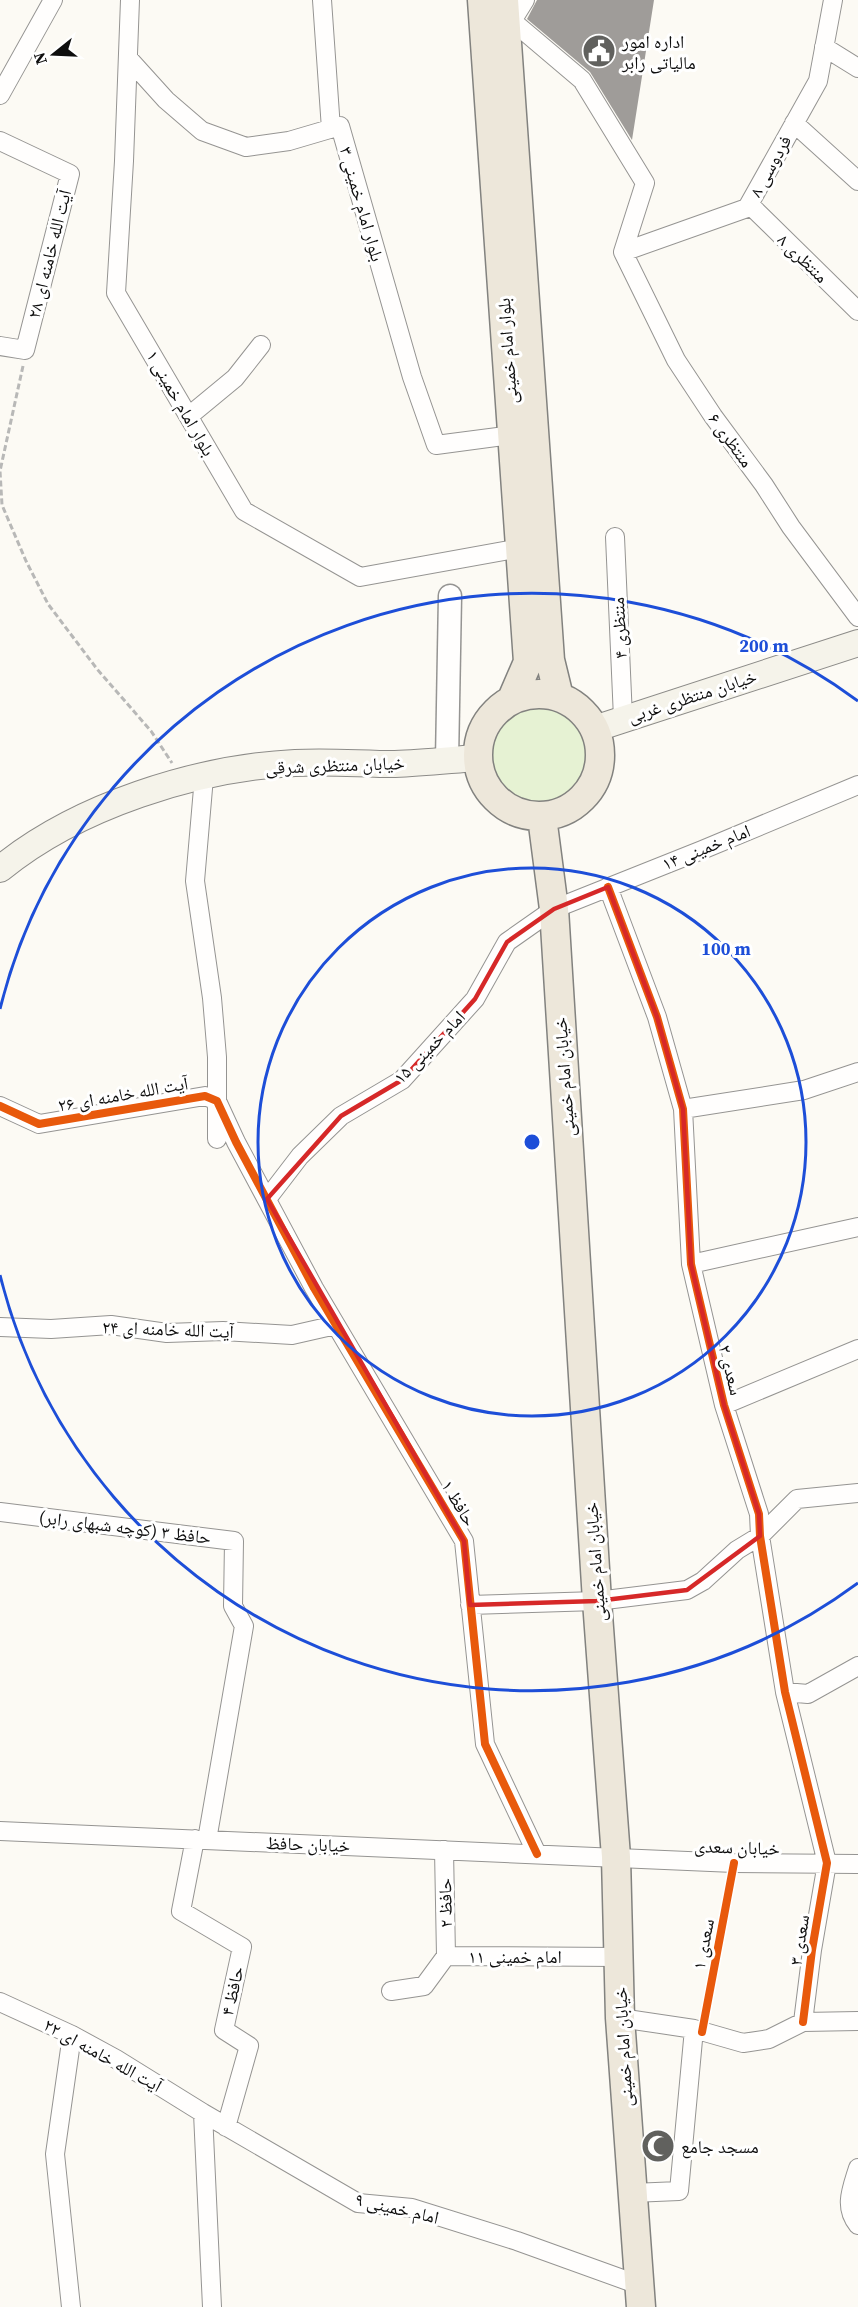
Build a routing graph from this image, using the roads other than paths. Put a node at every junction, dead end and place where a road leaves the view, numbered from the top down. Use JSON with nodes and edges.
{"nodes":[{"id":1,"x":53,"y":0,"type":"edge"},
{"id":2,"x":130,"y":0,"type":"edge"},
{"id":3,"x":322,"y":0,"type":"edge"},
{"id":4,"x":833,"y":0,"type":"edge"},
{"id":5,"x":505,"y":7,"type":"edge"},
{"id":6,"x":824,"y":47,"type":"junction"},
{"id":7,"x":128,"y":58,"type":"junction"},
{"id":8,"x":858,"y":68,"type":"edge"},
{"id":9,"x":0,"y":95,"type":"edge"},
{"id":10,"x":794,"y":123,"type":"junction"},
{"id":11,"x":331,"y":129,"type":"junction"},
{"id":12,"x":0,"y":141,"type":"edge"},
{"id":13,"x":858,"y":182,"type":"edge"},
{"id":14,"x":749,"y":204,"type":"junction"},
{"id":15,"x":622,"y":252,"type":"junction"},
{"id":16,"x":858,"y":311,"type":"edge"},
{"id":17,"x":261,"y":345,"type":"dead end"},
{"id":18,"x":0,"y":346,"type":"edge"},
{"id":19,"x":189,"y":416,"type":"junction"},
{"id":20,"x":512,"y":435,"type":"junction"},
{"id":21,"x":615,"y":537,"type":"dead end"},
{"id":22,"x":520,"y":548,"type":"junction"},
{"id":23,"x":450,"y":596,"type":"dead end"},
{"id":24,"x":858,"y":617,"type":"edge"},
{"id":25,"x":858,"y":643,"type":"edge"},
{"id":26,"x":559,"y":697,"type":"junction"},
{"id":27,"x":512,"y":699,"type":"junction"},
{"id":28,"x":623,"y":718,"type":"junction"},
{"id":29,"x":594,"y":729,"type":"junction"},
{"id":30,"x":477,"y":758,"type":"junction"},
{"id":31,"x":447,"y":760,"type":"junction"},
{"id":32,"x":194,"y":780,"type":"junction"},
{"id":33,"x":858,"y":785,"type":"edge"},
{"id":34,"x":542,"y":817,"type":"junction"},
{"id":35,"x":0,"y":869,"type":"edge"},
{"id":36,"x":608,"y":887,"type":"junction"},
{"id":37,"x":554,"y":909,"type":"junction"},
{"id":38,"x":858,"y":1072,"type":"edge"},
{"id":39,"x":217,"y":1101,"type":"junction"},
{"id":40,"x":0,"y":1106,"type":"edge"},
{"id":41,"x":683,"y":1108,"type":"junction"},
{"id":42,"x":217,"y":1138,"type":"dead end"},
{"id":43,"x":267,"y":1199,"type":"junction"},
{"id":44,"x":858,"y":1227,"type":"edge"},
{"id":45,"x":691,"y":1264,"type":"junction"},
{"id":46,"x":336,"y":1325,"type":"junction"},
{"id":47,"x":0,"y":1327,"type":"edge"},
{"id":48,"x":858,"y":1349,"type":"edge"},
{"id":49,"x":724,"y":1405,"type":"junction"},
{"id":50,"x":858,"y":1493,"type":"edge"},
{"id":51,"x":0,"y":1512,"type":"edge"},
{"id":52,"x":760,"y":1536,"type":"junction"},
{"id":53,"x":597,"y":1601,"type":"junction"},
{"id":54,"x":470,"y":1605,"type":"junction"},
{"id":55,"x":858,"y":1666,"type":"edge"},
{"id":56,"x":786,"y":1692,"type":"junction"},
{"id":57,"x":0,"y":1831,"type":"edge"},
{"id":58,"x":201,"y":1840,"type":"junction"},
{"id":59,"x":444,"y":1850,"type":"junction"},
{"id":60,"x":537,"y":1854,"type":"junction"},
{"id":61,"x":616,"y":1857,"type":"junction"},
{"id":62,"x":827,"y":1863,"type":"junction"},
{"id":63,"x":858,"y":1864,"type":"edge"},
{"id":64,"x":446,"y":1956,"type":"junction"},
{"id":65,"x":618,"y":1957,"type":"junction"},
{"id":66,"x":391,"y":1991,"type":"dead end"},
{"id":67,"x":0,"y":2002,"type":"edge"},
{"id":68,"x":620,"y":2018,"type":"junction"},
{"id":69,"x":858,"y":2021,"type":"edge"},
{"id":70,"x":803,"y":2022,"type":"junction"},
{"id":71,"x":694,"y":2029,"type":"junction"},
{"id":72,"x":72,"y":2035,"type":"junction"},
{"id":73,"x":203,"y":2113,"type":"junction"},
{"id":74,"x":226,"y":2127,"type":"junction"},
{"id":75,"x":858,"y":2169,"type":"edge"},
{"id":76,"x":632,"y":2193,"type":"junction"},
{"id":77,"x":858,"y":2225,"type":"edge"},
{"id":78,"x":640,"y":2296,"type":"edge"},
{"id":79,"x":71,"y":2307,"type":"edge"},
{"id":80,"x":212,"y":2307,"type":"edge"}],
"edges":[{"from":1,"to":9,"type":"street"},
{"from":2,"to":7,"type":"street","name":"بلوار امام خمینی ۱"},
{"from":3,"to":11,"type":"street"},
{"from":4,"to":6,"type":"street","name":"فردوسی ۸"},
{"from":5,"to":15,"type":"street"},
{"from":5,"to":20,"type":"main road","name":"بلوار امام خمینی"},
{"from":5,"to":26,"type":"main road","name":"بلوار امام خمینی"},
{"from":6,"to":8,"type":"street"},
{"from":6,"to":10,"type":"street","name":"فردوسی ۸"},
{"from":7,"to":11,"type":"street","name":"بلوار امام خمینی ۳"},
{"from":7,"to":19,"type":"street","name":"بلوار امام خمینی ۱"},
{"from":10,"to":13,"type":"street"},
{"from":10,"to":14,"type":"street","name":"فردوسی ۸"},
{"from":11,"to":20,"type":"street","name":"بلوار امام خمینی ۳"},
{"from":12,"to":18,"type":"street","name":"آیت الله خامنه ای ۲۸"},
{"from":14,"to":15,"type":"street","name":"فردوسی ۸"},
{"from":14,"to":16,"type":"street","name":"منتظری ۸"},
{"from":15,"to":24,"type":"street","name":"منتظری ۶"},
{"from":17,"to":19,"type":"street"},
{"from":19,"to":22,"type":"street","name":"بلوار امام خمینی ۱"},
{"from":20,"to":22,"type":"main road","name":"بلوار امام خمینی"},
{"from":21,"to":28,"type":"street","name":"منتظری ۴"},
{"from":22,"to":27,"type":"main road","name":"بلوار امام خمینی"},
{"from":23,"to":31,"type":"street"},
{"from":25,"to":28,"type":"main road","name":"خیابان منتظری غربی"},
{"from":26,"to":27,"type":"main road"},
{"from":26,"to":29,"type":"main road"},
{"from":27,"to":30,"type":"main road"},
{"from":28,"to":29,"type":"main road","name":"خیابان منتظری غربی"},
{"from":29,"to":34,"type":"main road"},
{"from":30,"to":31,"type":"main road","name":"خیابان منتظری شرقی"},
{"from":30,"to":34,"type":"main road"},
{"from":31,"to":32,"type":"main road","name":"خیابان منتظری شرقی"},
{"from":32,"to":35,"type":"main road","name":"خیابان منتظری شرقی"},
{"from":32,"to":39,"type":"street"},
{"from":33,"to":36,"type":"street","name":"امام خمینی ۱۴"},
{"from":34,"to":37,"type":"main road","name":"خیابان امام خمینی"},
{"from":36,"to":37,"type":"street","name":"امام خمینی ۱۴"},
{"from":36,"to":41,"type":"street","name":"سعدی ۲"},
{"from":37,"to":43,"type":"street","name":"امام خمینی ۱۵"},
{"from":37,"to":53,"type":"main road","name":"خیابان امام خمینی"},
{"from":38,"to":41,"type":"street"},
{"from":39,"to":40,"type":"street","name":"آیت الله خامنه ای ۲۶"},
{"from":39,"to":42,"type":"street"},
{"from":39,"to":43,"type":"street"},
{"from":41,"to":45,"type":"street","name":"سعدی ۲"},
{"from":43,"to":46,"type":"street","name":"حافظ ۱"},
{"from":44,"to":45,"type":"street"},
{"from":45,"to":49,"type":"street","name":"سعدی ۲"},
{"from":46,"to":47,"type":"street","name":"آیت الله خامنه ای ۲۴"},
{"from":46,"to":54,"type":"street","name":"حافظ ۱"},
{"from":48,"to":49,"type":"street"},
{"from":49,"to":52,"type":"street","name":"سعدی ۲"},
{"from":50,"to":52,"type":"street"},
{"from":51,"to":58,"type":"street","name":"حافظ ۳ (کوچه شبهای رابر)"},
{"from":52,"to":53,"type":"street"},
{"from":52,"to":56,"type":"street","name":"سعدی ۲"},
{"from":53,"to":54,"type":"street"},
{"from":53,"to":61,"type":"main road","name":"خیابان امام خمینی"},
{"from":54,"to":60,"type":"street","name":"حافظ ۱"},
{"from":55,"to":56,"type":"street"},
{"from":56,"to":62,"type":"street","name":"سعدی ۲"},
{"from":57,"to":58,"type":"street","name":"خیابان حافظ"},
{"from":58,"to":59,"type":"street","name":"خیابان حافظ"},
{"from":58,"to":74,"type":"street","name":"حافظ ۴"},
{"from":59,"to":60,"type":"street","name":"خیابان حافظ"},
{"from":59,"to":64,"type":"street","name":"حافظ ۲"},
{"from":60,"to":61,"type":"street","name":"خیابان حافظ"},
{"from":61,"to":62,"type":"street","name":"خیابان سعدی"},
{"from":61,"to":65,"type":"main road","name":"خیابان امام خمینی"},
{"from":62,"to":63,"type":"street","name":"خیابان سعدی"},
{"from":62,"to":70,"type":"street","name":"سعدی ۳"},
{"from":64,"to":65,"type":"street","name":"امام خمینی ۱۱"},
{"from":64,"to":66,"type":"street","name":"امام خمینی ۱۱"},
{"from":65,"to":68,"type":"main road","name":"خیابان امام خمینی"},
{"from":67,"to":72,"type":"street","name":"آیت الله خامنه ای ۲۲"},
{"from":68,"to":71,"type":"street"},
{"from":68,"to":76,"type":"main road","name":"خیابان امام خمینی"},
{"from":69,"to":70,"type":"street"},
{"from":70,"to":71,"type":"street"},
{"from":71,"to":76,"type":"street"},
{"from":72,"to":73,"type":"street","name":"آیت الله خامنه ای ۲۲"},
{"from":72,"to":79,"type":"street"},
{"from":73,"to":74,"type":"street","name":"امام خمینی ۹"},
{"from":73,"to":80,"type":"street"},
{"from":74,"to":78,"type":"street","name":"امام خمینی ۹"},
{"from":75,"to":77,"type":"street"},
{"from":76,"to":78,"type":"main road","name":"خیابان امام خمینی"}]}
